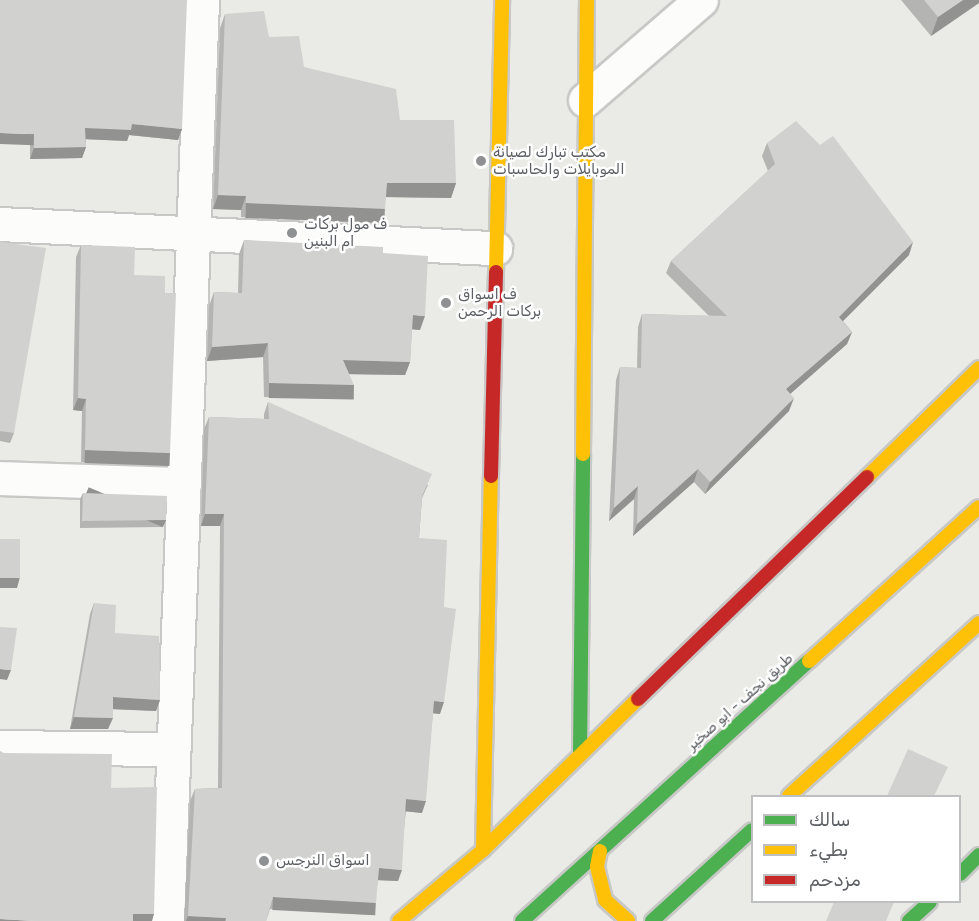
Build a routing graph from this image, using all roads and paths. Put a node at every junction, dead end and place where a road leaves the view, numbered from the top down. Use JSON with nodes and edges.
{"nodes":[{"id":1,"x":201,"y":0,"type":"edge"},
{"id":2,"x":502,"y":0,"type":"edge"},
{"id":3,"x":587,"y":0,"type":"edge"},
{"id":4,"x":701,"y":0,"type":"edge"},
{"id":5,"x":585,"y":100,"type":"junction"},
{"id":6,"x":0,"y":224,"type":"edge"},
{"id":7,"x":193,"y":234,"type":"junction"},
{"id":8,"x":495,"y":248,"type":"junction"},
{"id":9,"x":979,"y":368,"type":"edge"},
{"id":10,"x":0,"y":478,"type":"edge"},
{"id":11,"x":184,"y":484,"type":"junction"},
{"id":12,"x":979,"y":507,"type":"edge"},
{"id":13,"x":979,"y":623,"type":"edge"},
{"id":14,"x":0,"y":747,"type":"edge"},
{"id":15,"x":174,"y":749,"type":"junction"},
{"id":16,"x":580,"y":753,"type":"junction"},
{"id":17,"x":790,"y":795,"type":"edge"},
{"id":18,"x":751,"y":832,"type":"edge"},
{"id":19,"x":483,"y":850,"type":"junction"},
{"id":20,"x":600,"y":851,"type":"junction"},
{"id":21,"x":979,"y":855,"type":"edge"},
{"id":22,"x":961,"y":873,"type":"edge"},
{"id":23,"x":929,"y":903,"type":"edge"},
{"id":24,"x":167,"y":921,"type":"edge"},
{"id":25,"x":399,"y":921,"type":"edge"},
{"id":26,"x":522,"y":921,"type":"edge"},
{"id":27,"x":628,"y":921,"type":"edge"},
{"id":28,"x":652,"y":921,"type":"edge"},
{"id":29,"x":909,"y":921,"type":"edge"}],
"edges":[{"from":1,"to":7,"type":"street"},
{"from":2,"to":8,"type":"main road"},
{"from":3,"to":5,"type":"main road"},
{"from":4,"to":5,"type":"street"},
{"from":5,"to":16,"type":"main road"},
{"from":6,"to":7,"type":"street"},
{"from":7,"to":8,"type":"street"},
{"from":7,"to":11,"type":"street"},
{"from":8,"to":19,"type":"main road"},
{"from":9,"to":16,"type":"main road"},
{"from":10,"to":11,"type":"street"},
{"from":11,"to":15,"type":"street"},
{"from":12,"to":20,"type":"main road","name":"طريق نجف - ابو صخير"},
{"from":13,"to":17,"type":"main road"},
{"from":14,"to":15,"type":"street"},
{"from":15,"to":24,"type":"street"},
{"from":16,"to":19,"type":"main road"},
{"from":18,"to":28,"type":"main road"},
{"from":19,"to":25,"type":"main road"},
{"from":20,"to":26,"type":"main road","name":"طريق نجف - ابو صخير"},
{"from":20,"to":27,"type":"main road"},
{"from":21,"to":22,"type":"main road"},
{"from":23,"to":29,"type":"main road"}]}
